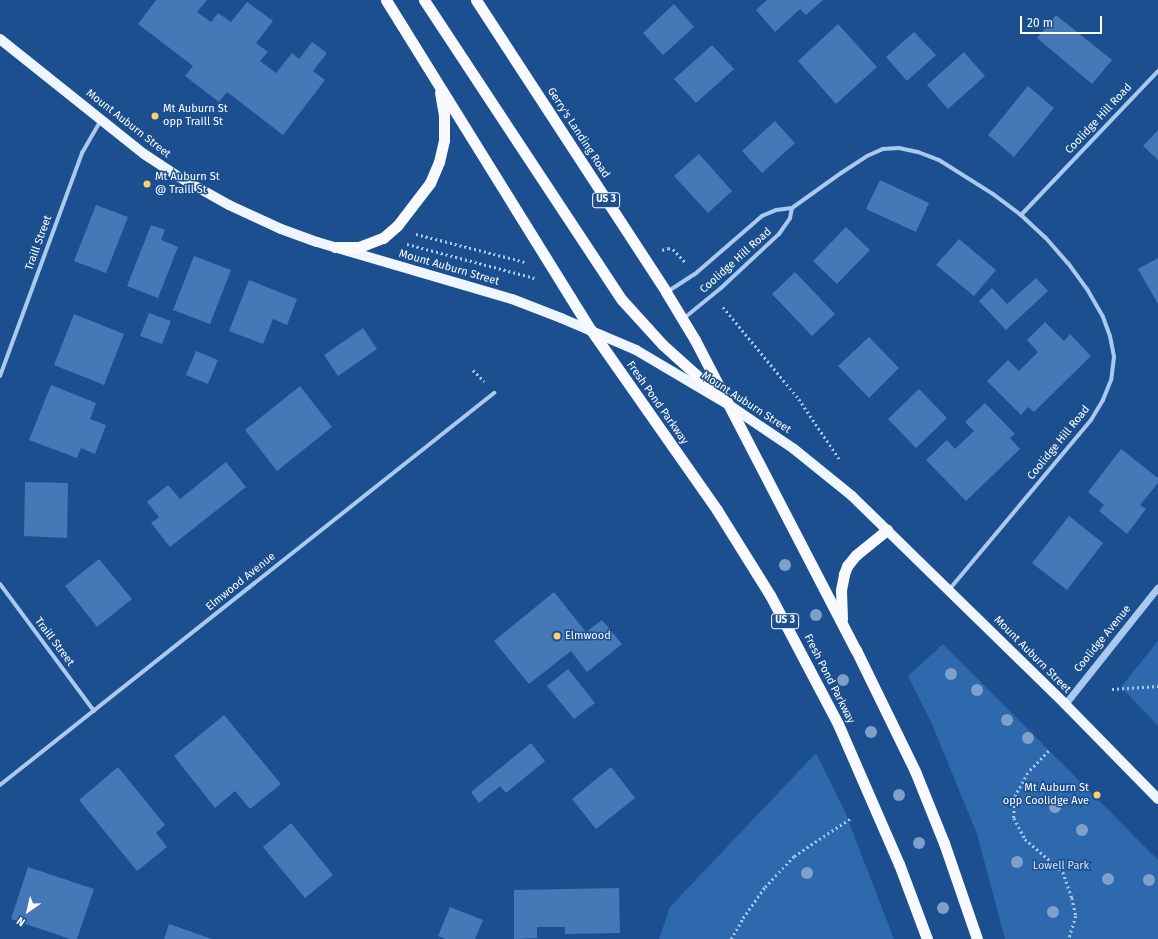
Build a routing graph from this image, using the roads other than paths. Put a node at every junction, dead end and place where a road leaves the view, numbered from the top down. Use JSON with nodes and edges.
{"nodes":[{"id":1,"x":386,"y":0,"type":"edge"},
{"id":2,"x":424,"y":0,"type":"edge"},
{"id":3,"x":476,"y":0,"type":"edge"},
{"id":4,"x":0,"y":39,"type":"edge"},
{"id":5,"x":1158,"y":70,"type":"edge"},
{"id":6,"x":435,"y":78,"type":"junction"},
{"id":7,"x":101,"y":119,"type":"junction"},
{"id":8,"x":792,"y":208,"type":"junction"},
{"id":9,"x":1021,"y":215,"type":"junction"},
{"id":10,"x":335,"y":247,"type":"junction"},
{"id":11,"x":666,"y":292,"type":"junction"},
{"id":12,"x":683,"y":320,"type":"junction"},
{"id":13,"x":591,"y":330,"type":"junction"},
{"id":14,"x":0,"y":376,"type":"edge"},
{"id":15,"x":494,"y":393,"type":"dead end"},
{"id":16,"x":729,"y":405,"type":"junction"},
{"id":17,"x":888,"y":530,"type":"junction"},
{"id":18,"x":0,"y":584,"type":"edge"},
{"id":19,"x":1158,"y":588,"type":"edge"},
{"id":20,"x":949,"y":590,"type":"junction"},
{"id":21,"x":842,"y":621,"type":"junction"},
{"id":22,"x":1064,"y":704,"type":"junction"},
{"id":23,"x":94,"y":710,"type":"junction"},
{"id":24,"x":0,"y":786,"type":"edge"},
{"id":25,"x":1158,"y":799,"type":"edge"},
{"id":26,"x":927,"y":939,"type":"edge"},
{"id":27,"x":977,"y":939,"type":"edge"}],
"edges":[{"from":1,"to":6,"type":"highway","number":"US 3"},
{"from":2,"to":16,"type":"highway"},
{"from":3,"to":11,"type":"highway","name":"Gerry's Landing Road","number":"US 3"},
{"from":4,"to":7,"type":"main road","name":"Mount Auburn Street"},
{"from":5,"to":9,"type":"street","name":"Coolidge Hill Road"},
{"from":6,"to":10,"type":"highway"},
{"from":6,"to":13,"type":"highway","number":"US 3"},
{"from":7,"to":10,"type":"main road","name":"Mount Auburn Street"},
{"from":7,"to":14,"type":"street","name":"Traill Street"},
{"from":8,"to":9,"type":"street","name":"Coolidge Hill Road"},
{"from":8,"to":11,"type":"street","name":"Coolidge Hill Road"},
{"from":8,"to":12,"type":"street","name":"Coolidge Hill Road"},
{"from":9,"to":20,"type":"street","name":"Coolidge Hill Road"},
{"from":10,"to":13,"type":"main road","name":"Mount Auburn Street"},
{"from":11,"to":12,"type":"highway","name":"Gerry's Landing Road","number":"US 3"},
{"from":12,"to":16,"type":"highway","name":"Gerry's Landing Road","number":"US 3"},
{"from":13,"to":16,"type":"main road","name":"Mount Auburn Street"},
{"from":13,"to":26,"type":"highway","name":"Fresh Pond Parkway","number":"US 3"},
{"from":15,"to":23,"type":"street","name":"Elmwood Avenue"},
{"from":16,"to":17,"type":"main road","name":"Mount Auburn Street"},
{"from":16,"to":21,"type":"highway","number":"US 3"},
{"from":17,"to":20,"type":"main road","name":"Mount Auburn Street"},
{"from":17,"to":21,"type":"highway"},
{"from":18,"to":23,"type":"street","name":"Traill Street"},
{"from":19,"to":22,"type":"street","name":"Coolidge Avenue"},
{"from":20,"to":22,"type":"main road","name":"Mount Auburn Street"},
{"from":21,"to":27,"type":"highway","number":"US 3"},
{"from":22,"to":25,"type":"main road","name":"Mount Auburn Street"},
{"from":23,"to":24,"type":"street","name":"Elmwood Avenue"}]}
